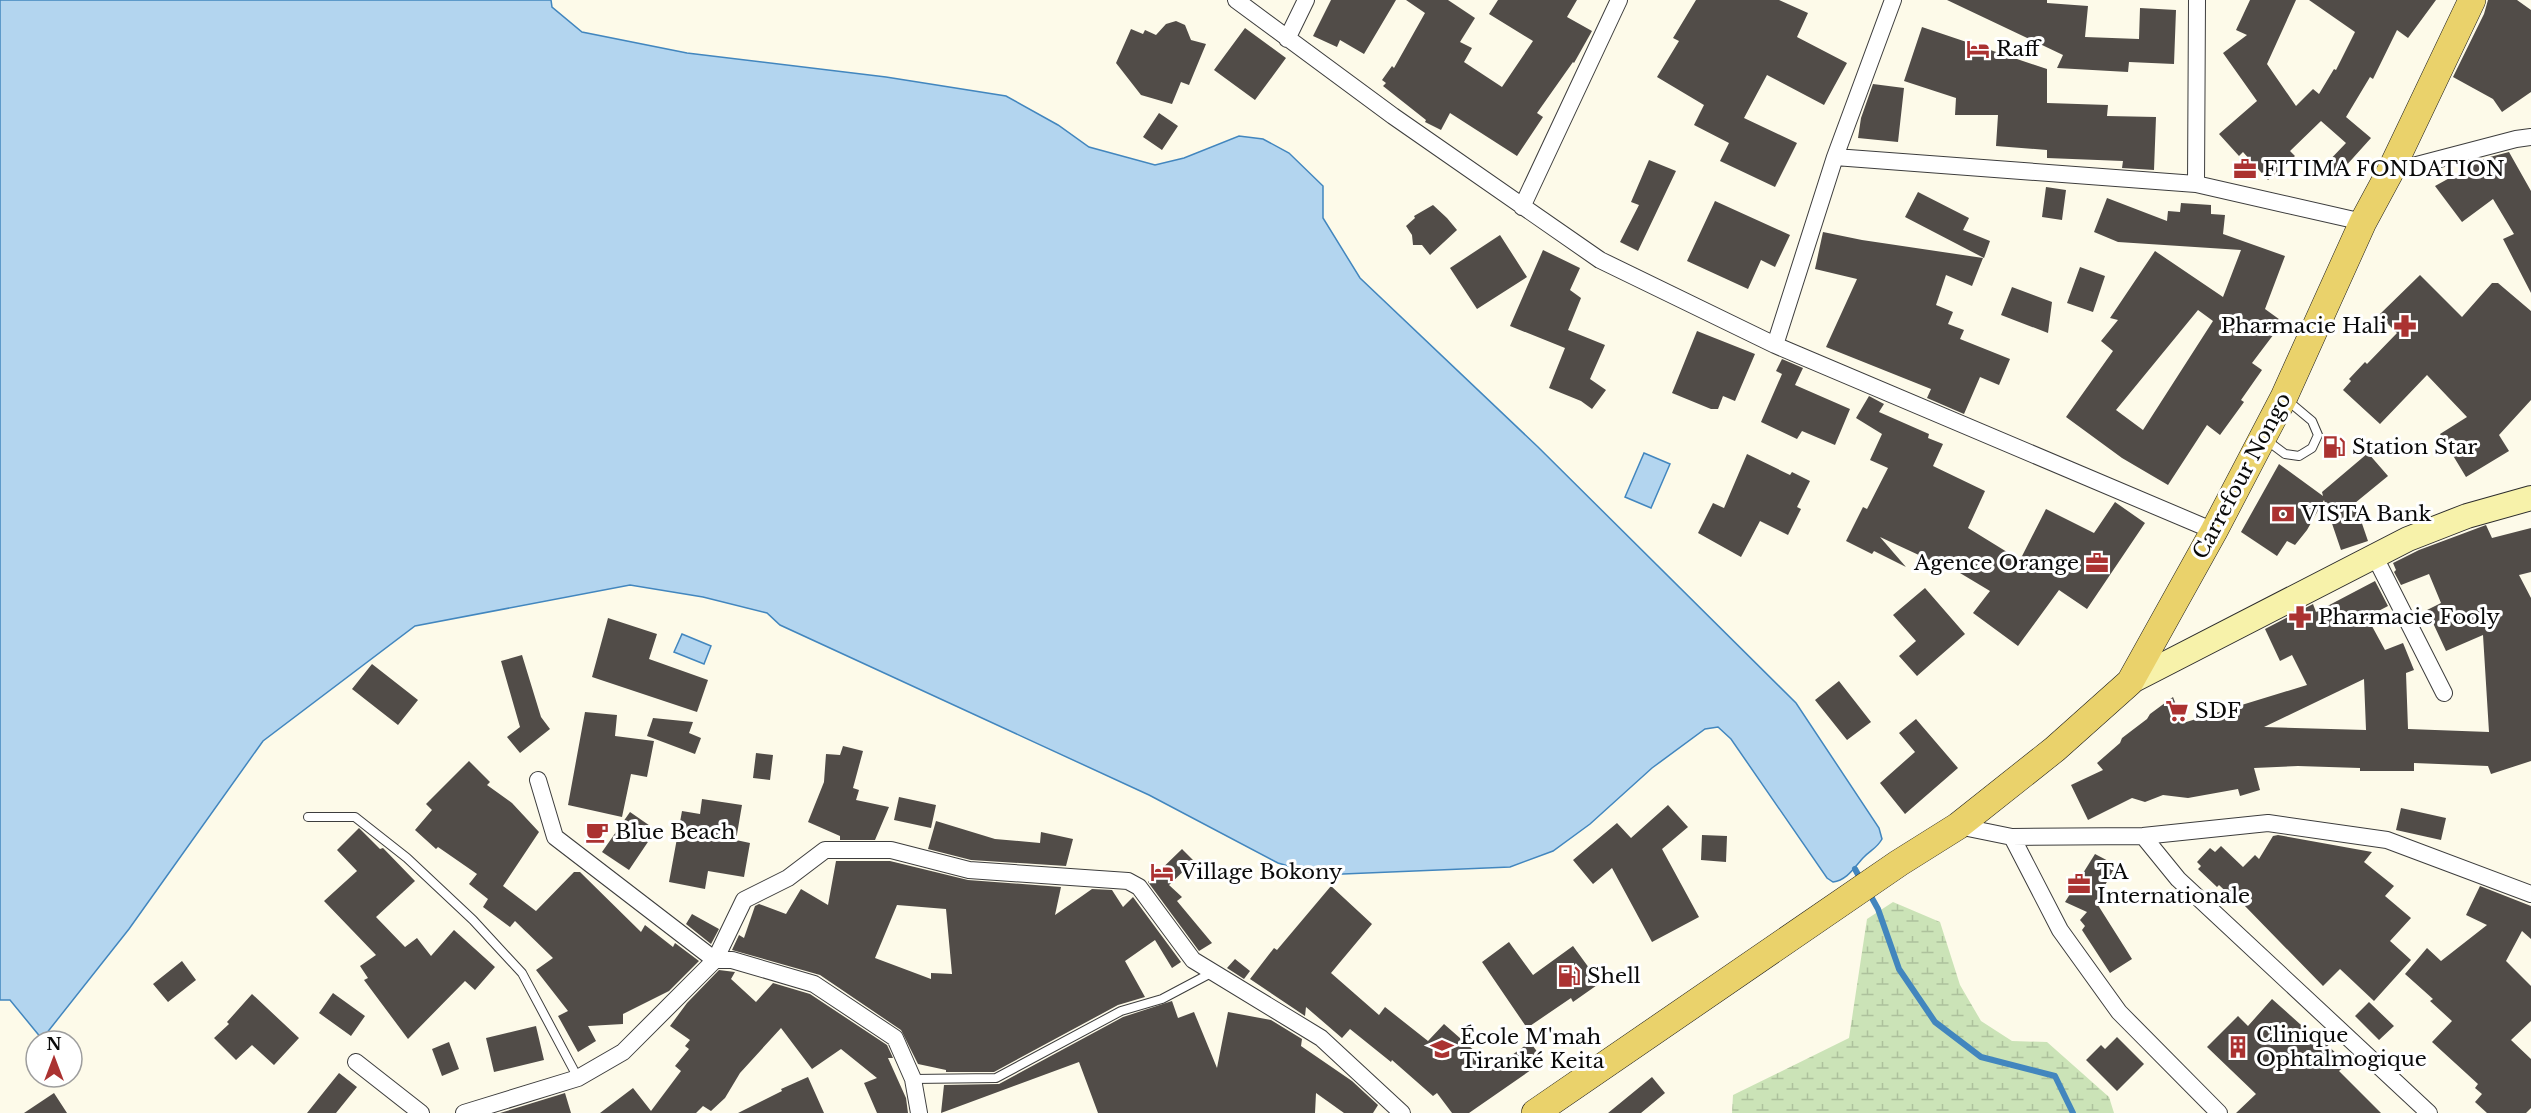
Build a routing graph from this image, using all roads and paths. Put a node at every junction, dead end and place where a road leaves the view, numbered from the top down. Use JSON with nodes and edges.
{"nodes":[{"id":1,"x":1236,"y":0,"type":"edge"},
{"id":2,"x":1306,"y":0,"type":"edge"},
{"id":3,"x":1619,"y":0,"type":"edge"},
{"id":4,"x":1893,"y":0,"type":"edge"},
{"id":5,"x":2197,"y":0,"type":"edge"},
{"id":6,"x":2472,"y":0,"type":"edge"},
{"id":7,"x":1287,"y":39,"type":"junction"},
{"id":8,"x":2531,"y":137,"type":"edge"},
{"id":9,"x":1835,"y":157,"type":"junction"},
{"id":10,"x":2390,"y":172,"type":"junction"},
{"id":11,"x":2196,"y":184,"type":"junction"},
{"id":12,"x":1522,"y":207,"type":"junction"},
{"id":13,"x":2363,"y":222,"type":"junction"},
{"id":14,"x":1775,"y":345,"type":"junction"},
{"id":15,"x":2284,"y":397,"type":"junction"},
{"id":16,"x":2262,"y":437,"type":"junction"},
{"id":17,"x":2531,"y":498,"type":"edge"},
{"id":18,"x":2214,"y":531,"type":"junction"},
{"id":19,"x":2375,"y":556,"type":"junction"},
{"id":20,"x":2130,"y":682,"type":"junction"},
{"id":21,"x":2444,"y":693,"type":"dead end"},
{"id":22,"x":538,"y":780,"type":"dead end"},
{"id":23,"x":308,"y":817,"type":"dead end"},
{"id":24,"x":1958,"y":826,"type":"junction"},
{"id":25,"x":2143,"y":836,"type":"junction"},
{"id":26,"x":2012,"y":837,"type":"junction"},
{"id":27,"x":2531,"y":894,"type":"edge"},
{"id":28,"x":715,"y":960,"type":"junction"},
{"id":29,"x":1213,"y":972,"type":"junction"},
{"id":30,"x":357,"y":1062,"type":"dead end"},
{"id":31,"x":578,"y":1077,"type":"junction"},
{"id":32,"x":913,"y":1079,"type":"junction"},
{"id":33,"x":1399,"y":1112,"type":"edge"},
{"id":34,"x":421,"y":1113,"type":"edge"},
{"id":35,"x":464,"y":1113,"type":"edge"},
{"id":36,"x":919,"y":1113,"type":"edge"},
{"id":37,"x":1535,"y":1113,"type":"edge"},
{"id":38,"x":2220,"y":1113,"type":"edge"},
{"id":39,"x":2429,"y":1113,"type":"edge"}],
"edges":[{"from":1,"to":7,"type":"street"},
{"from":2,"to":7,"type":"street"},
{"from":3,"to":12,"type":"street"},
{"from":4,"to":9,"type":"street"},
{"from":5,"to":11,"type":"street"},
{"from":6,"to":10,"type":"main road","name":"Carrefour Nongo"},
{"from":7,"to":12,"type":"street"},
{"from":8,"to":10,"type":"street"},
{"from":9,"to":11,"type":"street"},
{"from":9,"to":14,"type":"street"},
{"from":10,"to":13,"type":"main road","name":"Carrefour Nongo"},
{"from":11,"to":13,"type":"street"},
{"from":12,"to":14,"type":"street"},
{"from":13,"to":15,"type":"main road","name":"Carrefour Nongo"},
{"from":14,"to":18,"type":"street"},
{"from":15,"to":16,"type":"main road","name":"Carrefour Nongo"},
{"from":15,"to":16,"type":"lane"},
{"from":16,"to":18,"type":"main road","name":"Carrefour Nongo"},
{"from":17,"to":19,"type":"street"},
{"from":18,"to":20,"type":"main road","name":"Carrefour Nongo"},
{"from":19,"to":20,"type":"street"},
{"from":19,"to":21,"type":"street"},
{"from":20,"to":24,"type":"main road","name":"Carrefour Nongo"},
{"from":22,"to":28,"type":"street"},
{"from":23,"to":31,"type":"lane"},
{"from":24,"to":26,"type":"street"},
{"from":24,"to":37,"type":"main road","name":"Carrefour Nongo"},
{"from":25,"to":26,"type":"street"},
{"from":25,"to":27,"type":"street"},
{"from":25,"to":39,"type":"street"},
{"from":26,"to":38,"type":"street"},
{"from":28,"to":29,"type":"street"},
{"from":28,"to":31,"type":"street"},
{"from":28,"to":32,"type":"street"},
{"from":29,"to":32,"type":"lane"},
{"from":29,"to":33,"type":"street"},
{"from":30,"to":34,"type":"street"},
{"from":31,"to":35,"type":"street"},
{"from":32,"to":36,"type":"street"}]}
